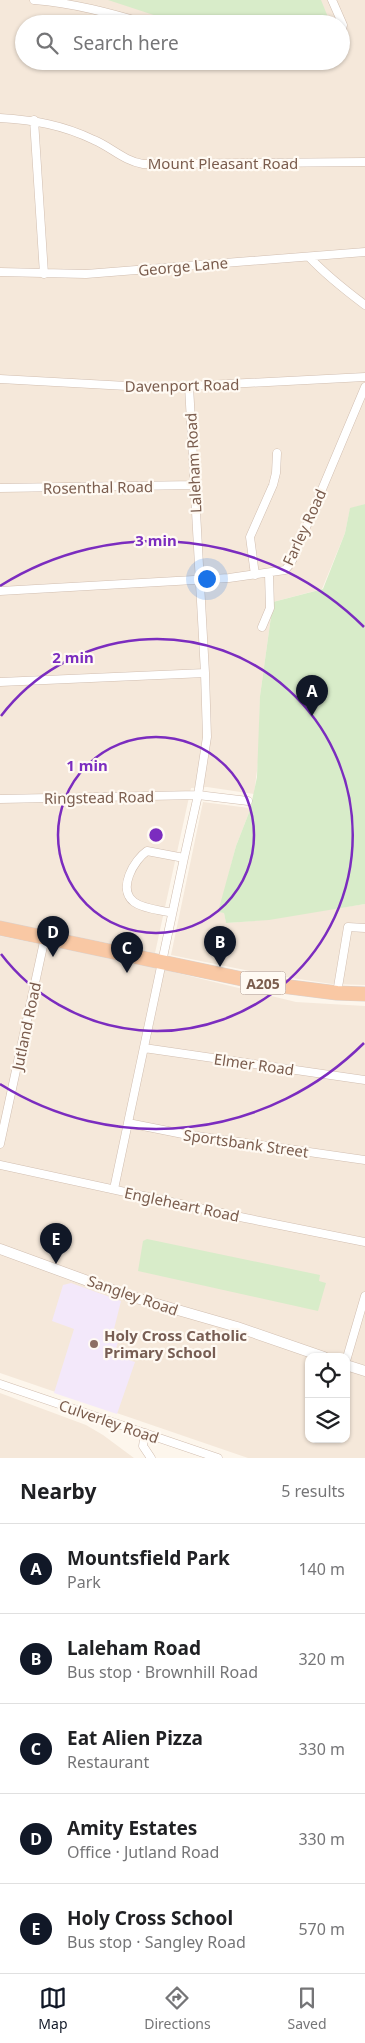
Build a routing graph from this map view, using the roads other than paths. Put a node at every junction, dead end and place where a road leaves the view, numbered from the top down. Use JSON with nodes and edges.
{"nodes":[{"id":1,"x":34,"y":0,"type":"edge"},
{"id":2,"x":332,"y":0,"type":"edge"},
{"id":3,"x":117,"y":15,"type":"edge"},
{"id":4,"x":339,"y":15,"type":"edge"},
{"id":5,"x":0,"y":118,"type":"edge"},
{"id":6,"x":34,"y":120,"type":"junction"},
{"id":7,"x":365,"y":162,"type":"edge"},
{"id":8,"x":365,"y":252,"type":"edge"},
{"id":9,"x":309,"y":256,"type":"junction"},
{"id":10,"x":0,"y":272,"type":"edge"},
{"id":11,"x":44,"y":274,"type":"junction"},
{"id":12,"x":365,"y":305,"type":"edge"},
{"id":13,"x":365,"y":377,"type":"edge"},
{"id":14,"x":0,"y":379,"type":"edge"},
{"id":15,"x":189,"y":386,"type":"junction"},
{"id":16,"x":365,"y":388,"type":"edge"},
{"id":17,"x":278,"y":453,"type":"dead end"},
{"id":18,"x":196,"y":485,"type":"junction"},
{"id":19,"x":0,"y":488,"type":"edge"},
{"id":20,"x":269,"y":574,"type":"junction"},
{"id":21,"x":255,"y":575,"type":"junction"},
{"id":22,"x":200,"y":580,"type":"junction"},
{"id":23,"x":0,"y":591,"type":"edge"},
{"id":24,"x":262,"y":627,"type":"dead end"},
{"id":25,"x":205,"y":673,"type":"junction"},
{"id":26,"x":0,"y":682,"type":"edge"},
{"id":27,"x":198,"y":795,"type":"junction"},
{"id":28,"x":0,"y":798,"type":"edge"},
{"id":29,"x":248,"y":801,"type":"dead end"},
{"id":30,"x":184,"y":858,"type":"junction"},
{"id":31,"x":172,"y":912,"type":"junction"},
{"id":32,"x":0,"y":928,"type":"edge"},
{"id":33,"x":365,"y":928,"type":"edge"},
{"id":34,"x":45,"y":937,"type":"junction"},
{"id":35,"x":162,"y":962,"type":"junction"},
{"id":36,"x":337,"y":993,"type":"junction"},
{"id":37,"x":365,"y":994,"type":"edge"},
{"id":38,"x":144,"y":1048,"type":"junction"},
{"id":39,"x":365,"y":1080,"type":"edge"},
{"id":40,"x":128,"y":1124,"type":"junction"},
{"id":41,"x":0,"y":1144,"type":"edge"},
{"id":42,"x":365,"y":1160,"type":"edge"},
{"id":43,"x":0,"y":1165,"type":"edge"},
{"id":44,"x":114,"y":1189,"type":"junction"},
{"id":45,"x":365,"y":1242,"type":"edge"},
{"id":46,"x":0,"y":1249,"type":"edge"},
{"id":47,"x":365,"y":1296,"type":"edge"},
{"id":48,"x":312,"y":1353,"type":"edge"},
{"id":49,"x":348,"y":1353,"type":"edge"},
{"id":50,"x":350,"y":1366,"type":"edge"},
{"id":51,"x":365,"y":1372,"type":"edge"},
{"id":52,"x":0,"y":1384,"type":"edge"},
{"id":53,"x":145,"y":1433,"type":"junction"},
{"id":54,"x":151,"y":1458,"type":"edge"},
{"id":55,"x":218,"y":1458,"type":"edge"}],
"edges":[{"from":1,"to":3,"type":"street"},
{"from":2,"to":4,"type":"street"},
{"from":5,"to":6,"type":"street","name":"Mount Pleasant Road"},
{"from":6,"to":7,"type":"street","name":"Mount Pleasant Road"},
{"from":6,"to":11,"type":"street"},
{"from":8,"to":9,"type":"street","name":"George Lane"},
{"from":9,"to":11,"type":"street","name":"George Lane"},
{"from":9,"to":12,"type":"street"},
{"from":10,"to":11,"type":"street","name":"George Lane"},
{"from":13,"to":15,"type":"street","name":"Davenport Road"},
{"from":14,"to":15,"type":"street","name":"Davenport Road"},
{"from":15,"to":18,"type":"street","name":"Laleham Road"},
{"from":16,"to":20,"type":"street","name":"Farley Road"},
{"from":17,"to":21,"type":"street"},
{"from":18,"to":19,"type":"street","name":"Rosenthal Road"},
{"from":18,"to":22,"type":"street","name":"Laleham Road"},
{"from":20,"to":21,"type":"street","name":"Farley Road"},
{"from":20,"to":24,"type":"street"},
{"from":21,"to":22,"type":"street","name":"Farley Road"},
{"from":22,"to":23,"type":"street","name":"Farley Road"},
{"from":22,"to":25,"type":"street","name":"Laleham Road"},
{"from":25,"to":26,"type":"street"},
{"from":25,"to":27,"type":"street","name":"Laleham Road"},
{"from":27,"to":28,"type":"street","name":"Ringstead Road"},
{"from":27,"to":29,"type":"street","name":"Ringstead Road"},
{"from":27,"to":30,"type":"street","name":"Laleham Road"},
{"from":30,"to":31,"type":"street","name":"Laleham Road"},
{"from":30,"to":31,"type":"street"},
{"from":31,"to":35,"type":"street","name":"Laleham Road"},
{"from":32,"to":34,"type":"highway","number":"A205"},
{"from":33,"to":36,"type":"street"},
{"from":34,"to":35,"type":"highway","number":"A205"},
{"from":34,"to":41,"type":"street","name":"Jutland Road"},
{"from":35,"to":36,"type":"highway","number":"A205"},
{"from":35,"to":38,"type":"street","name":"Laleham Road"},
{"from":36,"to":37,"type":"highway","number":"A205"},
{"from":38,"to":39,"type":"street","name":"Elmer Road"},
{"from":38,"to":40,"type":"street","name":"Laleham Road"},
{"from":40,"to":42,"type":"street","name":"Sportsbank Street"},
{"from":40,"to":44,"type":"street","name":"Laleham Road"},
{"from":43,"to":44,"type":"street","name":"Engleheart Road"},
{"from":44,"to":45,"type":"street","name":"Engleheart Road"},
{"from":46,"to":48,"type":"street","name":"Sangley Road"},
{"from":47,"to":49,"type":"street"},
{"from":50,"to":51,"type":"street"},
{"from":52,"to":53,"type":"street","name":"Culverley Road"},
{"from":53,"to":54,"type":"street"},
{"from":53,"to":55,"type":"street","name":"Culverley Road"}]}
